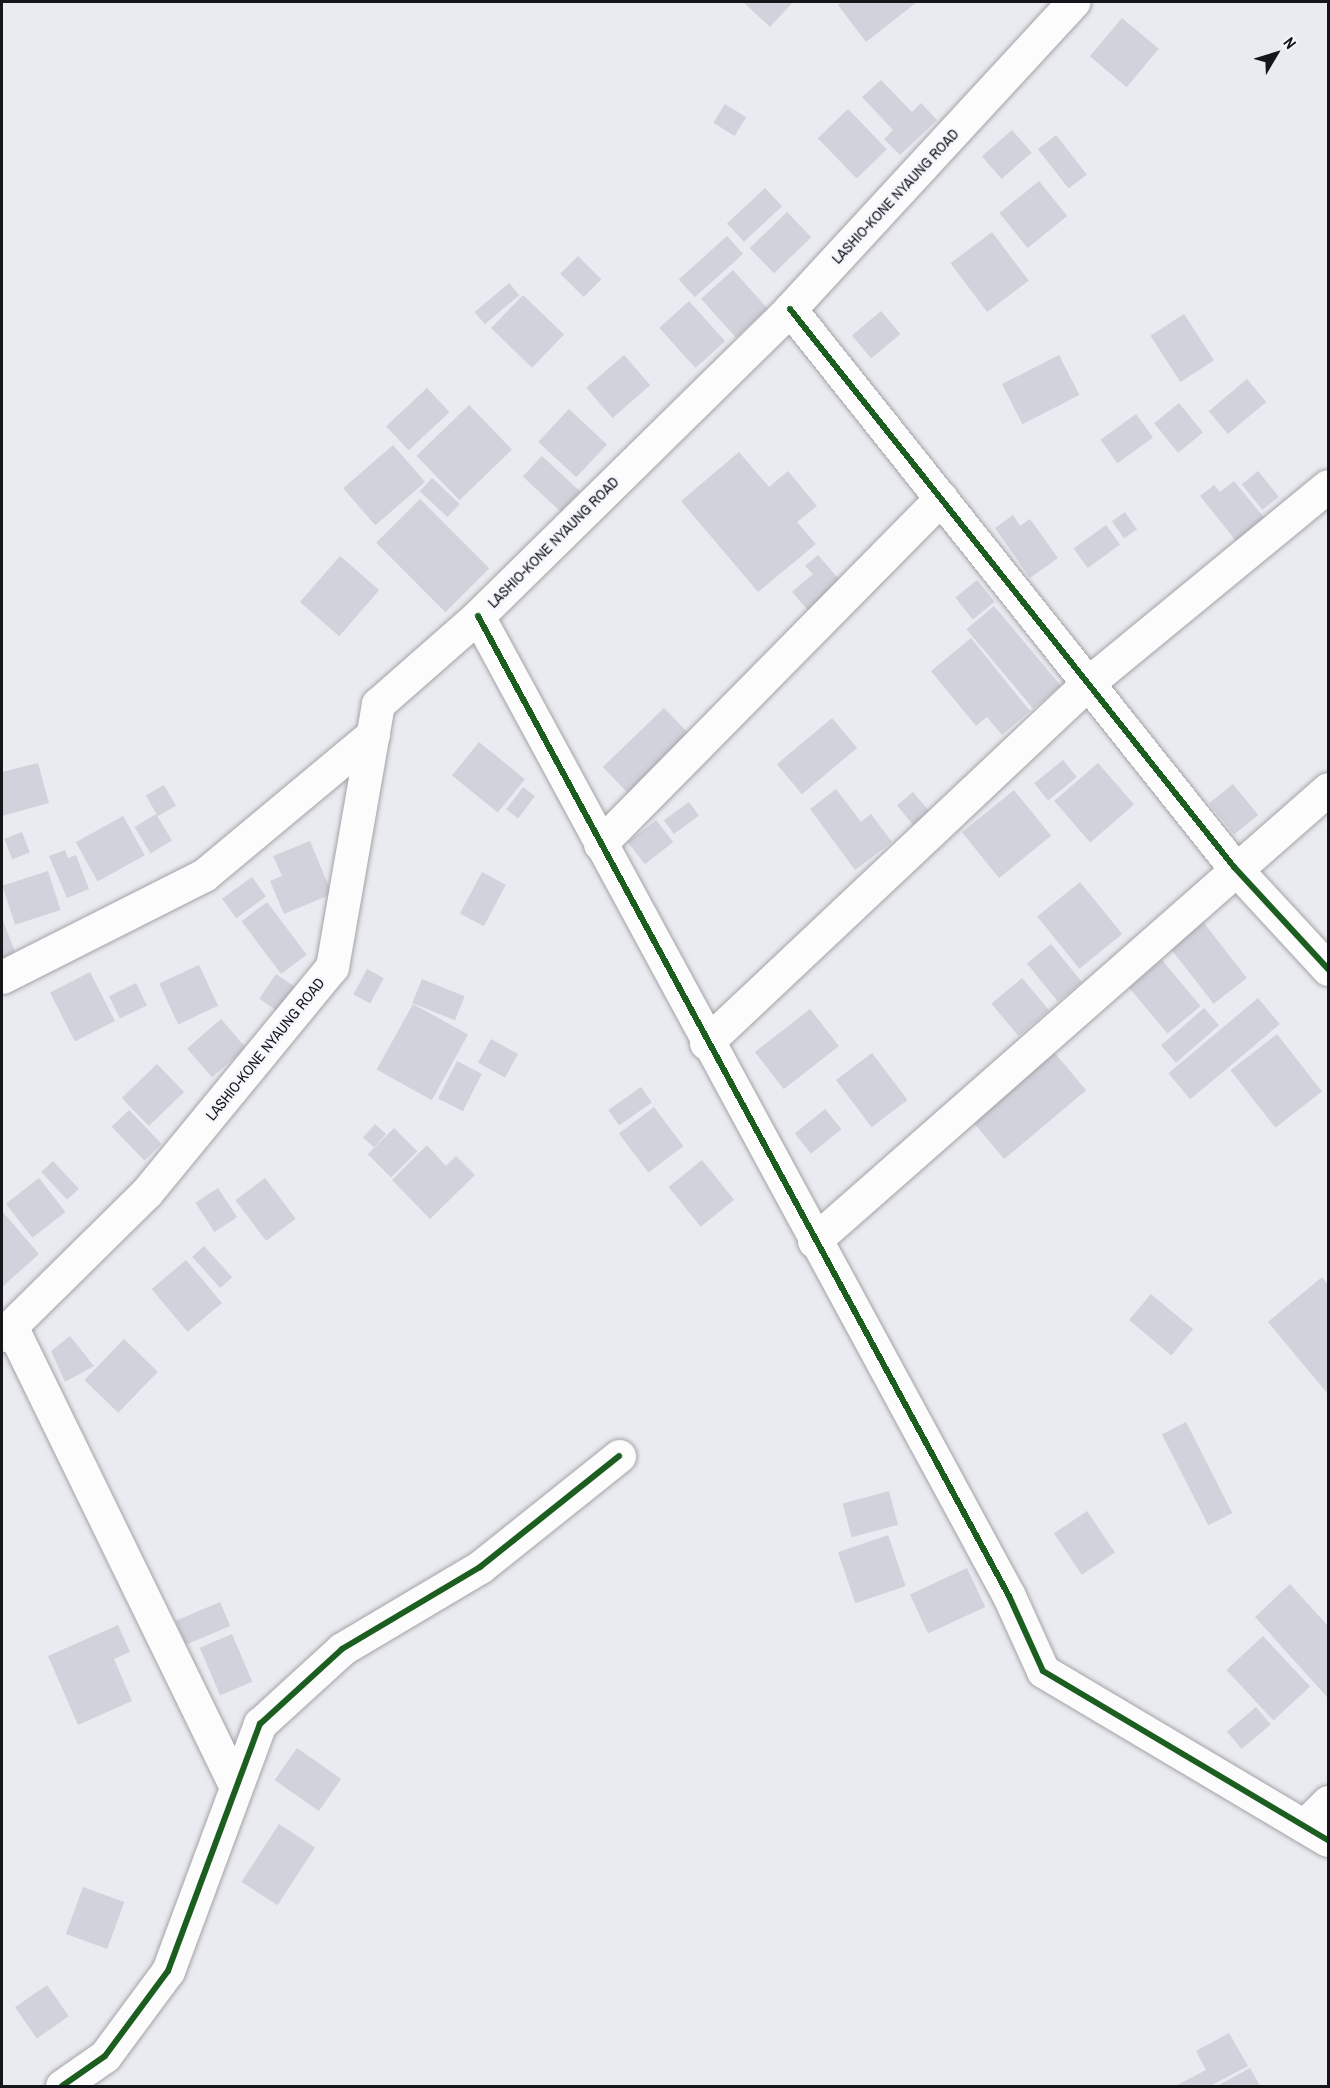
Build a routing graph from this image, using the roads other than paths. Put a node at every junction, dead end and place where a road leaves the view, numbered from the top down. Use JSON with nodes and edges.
{"nodes":[{"id":1,"x":1073,"y":2,"type":"edge"},
{"id":2,"x":790,"y":309,"type":"junction"},
{"id":3,"x":1329,"y":486,"type":"edge"},
{"id":4,"x":941,"y":498,"type":"junction"},
{"id":5,"x":478,"y":616,"type":"junction"},
{"id":6,"x":1088,"y":683,"type":"junction"},
{"id":7,"x":373,"y":734,"type":"junction"},
{"id":8,"x":1329,"y":789,"type":"edge"},
{"id":9,"x":600,"y":844,"type":"junction"},
{"id":10,"x":1234,"y":867,"type":"junction"},
{"id":11,"x":1329,"y":969,"type":"edge"},
{"id":12,"x":2,"y":977,"type":"edge"},
{"id":13,"x":706,"y":1042,"type":"junction"},
{"id":14,"x":814,"y":1241,"type":"junction"},
{"id":15,"x":6,"y":1331,"type":"edge"},
{"id":16,"x":619,"y":1456,"type":"dead end"},
{"id":17,"x":236,"y":1787,"type":"junction"},
{"id":18,"x":1329,"y":1802,"type":"edge"},
{"id":19,"x":1316,"y":1833,"type":"edge"},
{"id":20,"x":63,"y":2086,"type":"edge"}],
"edges":[{"from":1,"to":2,"type":"street","name":"LASHIO-KONE NYAUNG ROAD"},
{"from":2,"to":4,"type":"street"},
{"from":2,"to":5,"type":"street","name":"LASHIO-KONE NYAUNG ROAD"},
{"from":3,"to":6,"type":"street"},
{"from":4,"to":6,"type":"street"},
{"from":4,"to":9,"type":"street"},
{"from":5,"to":7,"type":"street","name":"LASHIO-KONE NYAUNG ROAD"},
{"from":5,"to":9,"type":"street"},
{"from":6,"to":10,"type":"street"},
{"from":6,"to":13,"type":"street"},
{"from":7,"to":12,"type":"street"},
{"from":7,"to":15,"type":"street","name":"LASHIO-KONE NYAUNG ROAD"},
{"from":8,"to":10,"type":"street"},
{"from":9,"to":13,"type":"street"},
{"from":10,"to":11,"type":"street"},
{"from":10,"to":14,"type":"street"},
{"from":13,"to":14,"type":"street"},
{"from":14,"to":19,"type":"street"},
{"from":15,"to":17,"type":"street"},
{"from":16,"to":17,"type":"street"},
{"from":17,"to":20,"type":"street"},
{"from":18,"to":19,"type":"street"}]}
